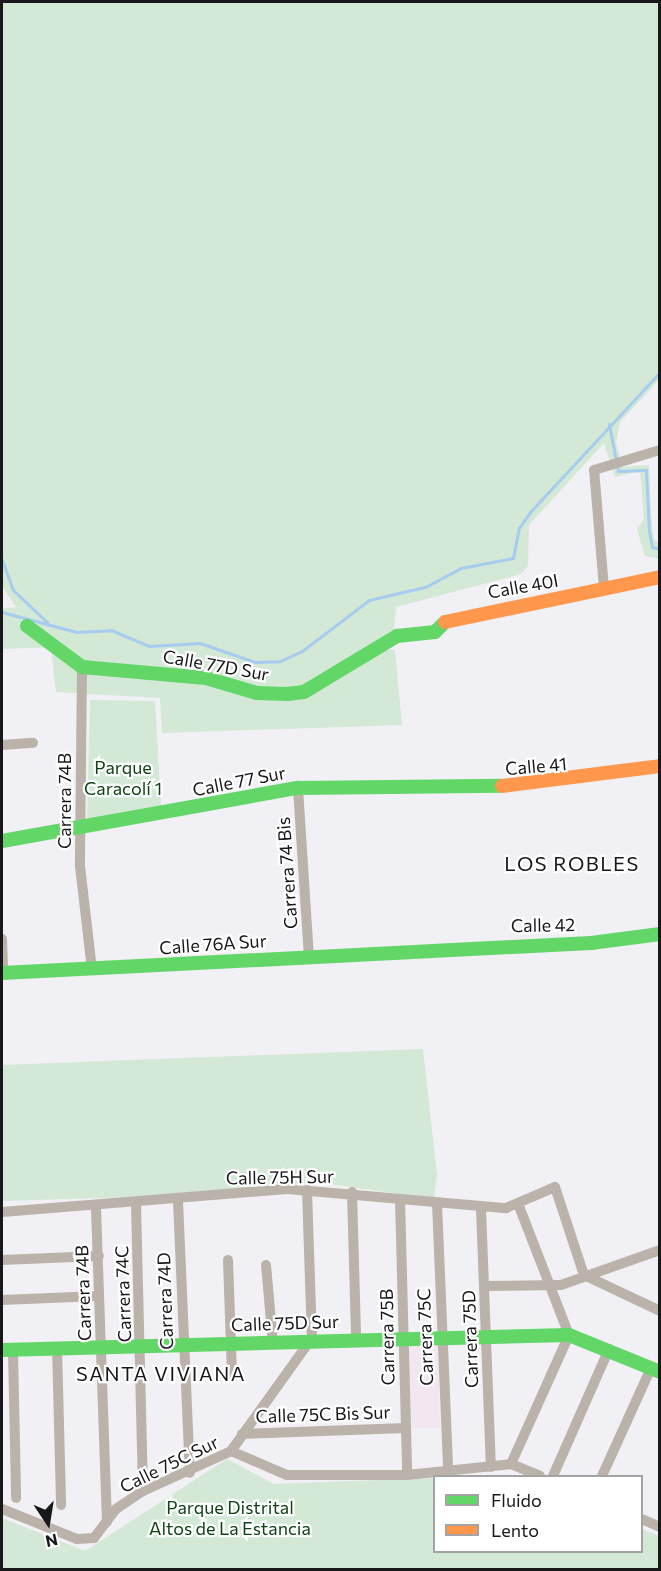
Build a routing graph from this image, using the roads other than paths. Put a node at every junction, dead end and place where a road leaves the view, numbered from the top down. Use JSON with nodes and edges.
{"nodes":[{"id":1,"x":660,"y":450,"type":"edge"},
{"id":2,"x":660,"y":577,"type":"edge"},
{"id":3,"x":604,"y":588,"type":"junction"},
{"id":4,"x":27,"y":626,"type":"dead end"},
{"id":5,"x":397,"y":636,"type":"joint"},
{"id":6,"x":82,"y":668,"type":"junction"},
{"id":7,"x":33,"y":743,"type":"dead end"},
{"id":8,"x":2,"y":745,"type":"edge"},
{"id":9,"x":660,"y":766,"type":"edge"},
{"id":10,"x":415,"y":787,"type":"joint"},
{"id":11,"x":298,"y":789,"type":"junction"},
{"id":12,"x":81,"y":830,"type":"junction"},
{"id":13,"x":2,"y":841,"type":"edge"},
{"id":14,"x":660,"y":934,"type":"edge"},
{"id":15,"x":2,"y":939,"type":"edge"},
{"id":16,"x":426,"y":947,"type":"joint"},
{"id":17,"x":309,"y":956,"type":"junction"},
{"id":18,"x":92,"y":969,"type":"junction"},
{"id":19,"x":2,"y":973,"type":"edge"},
{"id":20,"x":307,"y":1190,"type":"junction"},
{"id":21,"x":352,"y":1192,"type":"junction"},
{"id":22,"x":400,"y":1199,"type":"junction"},
{"id":23,"x":178,"y":1201,"type":"junction"},
{"id":24,"x":437,"y":1203,"type":"junction"},
{"id":25,"x":136,"y":1204,"type":"junction"},
{"id":26,"x":519,"y":1206,"type":"junction"},
{"id":27,"x":96,"y":1208,"type":"junction"},
{"id":28,"x":480,"y":1209,"type":"junction"},
{"id":29,"x":2,"y":1215,"type":"edge"},
{"id":30,"x":660,"y":1250,"type":"edge"},
{"id":31,"x":99,"y":1256,"type":"junction"},
{"id":32,"x":2,"y":1260,"type":"edge"},
{"id":33,"x":228,"y":1260,"type":"dead end"},
{"id":34,"x":266,"y":1265,"type":"dead end"},
{"id":35,"x":584,"y":1275,"type":"junction"},
{"id":36,"x":486,"y":1286,"type":"junction"},
{"id":37,"x":550,"y":1287,"type":"junction"},
{"id":38,"x":99,"y":1296,"type":"junction"},
{"id":39,"x":2,"y":1300,"type":"edge"},
{"id":40,"x":660,"y":1311,"type":"edge"},
{"id":41,"x":569,"y":1335,"type":"junction"},
{"id":42,"x":487,"y":1336,"type":"junction"},
{"id":43,"x":440,"y":1337,"type":"junction"},
{"id":44,"x":356,"y":1339,"type":"junction"},
{"id":45,"x":404,"y":1339,"type":"junction"},
{"id":46,"x":311,"y":1342,"type":"junction"},
{"id":47,"x":273,"y":1343,"type":"junction"},
{"id":48,"x":183,"y":1344,"type":"junction"},
{"id":49,"x":231,"y":1344,"type":"junction"},
{"id":50,"x":141,"y":1345,"type":"junction"},
{"id":51,"x":102,"y":1347,"type":"junction"},
{"id":52,"x":57,"y":1348,"type":"junction"},
{"id":53,"x":609,"y":1349,"type":"junction"},
{"id":54,"x":8,"y":1350,"type":"edge"},
{"id":55,"x":655,"y":1370,"type":"edge"},
{"id":56,"x":232,"y":1377,"type":"dead end"},
{"id":57,"x":406,"y":1428,"type":"junction"},
{"id":58,"x":242,"y":1434,"type":"junction"},
{"id":59,"x":231,"y":1451,"type":"junction"},
{"id":60,"x":512,"y":1464,"type":"junction"},
{"id":61,"x":491,"y":1467,"type":"junction"},
{"id":62,"x":448,"y":1471,"type":"junction"},
{"id":63,"x":190,"y":1473,"type":"junction"},
{"id":64,"x":407,"y":1475,"type":"junction"},
{"id":65,"x":538,"y":1475,"type":"edge"},
{"id":66,"x":553,"y":1475,"type":"edge"},
{"id":67,"x":603,"y":1475,"type":"edge"},
{"id":68,"x":143,"y":1491,"type":"junction"},
{"id":69,"x":16,"y":1498,"type":"dead end"},
{"id":70,"x":61,"y":1505,"type":"dead end"},
{"id":71,"x":2,"y":1509,"type":"edge"},
{"id":72,"x":643,"y":1519,"type":"edge"},
{"id":73,"x":107,"y":1522,"type":"junction"},
{"id":74,"x":660,"y":1527,"type":"edge"}],
"edges":[{"from":1,"to":3,"type":"street"},
{"from":2,"to":3,"type":"street","name":"Calle 40I"},
{"from":3,"to":5,"type":"street","name":"Calle 40I"},
{"from":4,"to":6,"type":"street"},
{"from":5,"to":6,"type":"street","name":"Calle 77D Sur"},
{"from":6,"to":12,"type":"street","name":"Carrera 74B"},
{"from":7,"to":8,"type":"street"},
{"from":9,"to":10,"type":"street","name":"Calle 41"},
{"from":10,"to":11,"type":"street","name":"Calle 77 Sur"},
{"from":11,"to":12,"type":"street","name":"Calle 77 Sur"},
{"from":11,"to":17,"type":"street","name":"Carrera 74 Bis"},
{"from":12,"to":13,"type":"street","name":"Calle 77 Sur"},
{"from":12,"to":18,"type":"street","name":"Carrera 74B"},
{"from":14,"to":16,"type":"street","name":"Calle 42"},
{"from":15,"to":19,"type":"street"},
{"from":16,"to":17,"type":"street","name":"Calle 76A Sur"},
{"from":17,"to":18,"type":"street","name":"Calle 76A Sur"},
{"from":18,"to":19,"type":"street","name":"Calle 76A Sur"},
{"from":20,"to":21,"type":"street","name":"Calle 75H Sur"},
{"from":20,"to":23,"type":"street","name":"Calle 75H Sur"},
{"from":20,"to":46,"type":"street"},
{"from":21,"to":22,"type":"street","name":"Calle 75H Sur"},
{"from":21,"to":44,"type":"street"},
{"from":22,"to":24,"type":"street","name":"Calle 75H Sur"},
{"from":22,"to":45,"type":"street","name":"Carrera 75B"},
{"from":23,"to":25,"type":"street","name":"Calle 75H Sur"},
{"from":23,"to":48,"type":"street","name":"Carrera 74D"},
{"from":24,"to":28,"type":"street","name":"Calle 75H Sur"},
{"from":24,"to":43,"type":"street","name":"Carrera 75C"},
{"from":25,"to":27,"type":"street","name":"Calle 75H Sur"},
{"from":25,"to":50,"type":"street","name":"Carrera 74C"},
{"from":26,"to":28,"type":"street","name":"Calle 75H Sur"},
{"from":26,"to":35,"type":"street","name":"Calle 75H Sur"},
{"from":26,"to":37,"type":"street"},
{"from":27,"to":29,"type":"street","name":"Calle 75H Sur"},
{"from":27,"to":31,"type":"street","name":"Carrera 74B"},
{"from":28,"to":36,"type":"street","name":"Carrera 75D"},
{"from":30,"to":35,"type":"street"},
{"from":31,"to":32,"type":"street"},
{"from":31,"to":38,"type":"street","name":"Carrera 74B"},
{"from":33,"to":49,"type":"street"},
{"from":34,"to":47,"type":"street"},
{"from":35,"to":37,"type":"street"},
{"from":35,"to":40,"type":"street"},
{"from":36,"to":37,"type":"street"},
{"from":36,"to":42,"type":"street","name":"Carrera 75D"},
{"from":37,"to":41,"type":"street"},
{"from":38,"to":39,"type":"street"},
{"from":38,"to":51,"type":"street","name":"Carrera 74B"},
{"from":41,"to":42,"type":"street","name":"Calle 75D Sur"},
{"from":41,"to":53,"type":"street","name":"Calle 75D Sur"},
{"from":41,"to":60,"type":"street"},
{"from":42,"to":43,"type":"street","name":"Calle 75D Sur"},
{"from":42,"to":61,"type":"street","name":"Carrera 75D"},
{"from":43,"to":45,"type":"street","name":"Calle 75D Sur"},
{"from":43,"to":62,"type":"street","name":"Carrera 75C"},
{"from":44,"to":45,"type":"street","name":"Calle 75D Sur"},
{"from":44,"to":46,"type":"street","name":"Calle 75D Sur"},
{"from":45,"to":57,"type":"street","name":"Carrera 75B"},
{"from":46,"to":47,"type":"street","name":"Calle 75D Sur"},
{"from":46,"to":58,"type":"street"},
{"from":47,"to":49,"type":"street","name":"Calle 75D Sur"},
{"from":48,"to":49,"type":"street","name":"Calle 75D Sur"},
{"from":48,"to":50,"type":"street","name":"Calle 75D Sur"},
{"from":48,"to":63,"type":"street","name":"Carrera 74D"},
{"from":49,"to":56,"type":"street"},
{"from":50,"to":51,"type":"street","name":"Calle 75D Sur"},
{"from":50,"to":68,"type":"street","name":"Carrera 74C"},
{"from":51,"to":52,"type":"street","name":"Calle 75D Sur"},
{"from":51,"to":73,"type":"street","name":"Carrera 74B"},
{"from":52,"to":54,"type":"street","name":"Calle 75D Sur"},
{"from":52,"to":70,"type":"street"},
{"from":53,"to":55,"type":"street","name":"Calle 75D Sur"},
{"from":53,"to":66,"type":"street"},
{"from":54,"to":69,"type":"street"},
{"from":55,"to":67,"type":"street"},
{"from":57,"to":58,"type":"street","name":"Calle 75C Bis Sur"},
{"from":57,"to":64,"type":"street","name":"Carrera 75B"},
{"from":58,"to":59,"type":"street"},
{"from":59,"to":63,"type":"street","name":"Calle 75C Sur"},
{"from":59,"to":64,"type":"street","name":"Calle 75C Sur"},
{"from":60,"to":61,"type":"street","name":"Calle 75C Sur"},
{"from":60,"to":65,"type":"street"},
{"from":61,"to":62,"type":"street","name":"Calle 75C Sur"},
{"from":62,"to":64,"type":"street","name":"Calle 75C Sur"},
{"from":63,"to":68,"type":"street","name":"Calle 75C Sur"},
{"from":68,"to":73,"type":"street","name":"Calle 75C Sur"},
{"from":71,"to":73,"type":"street","name":"Calle 75C Sur"},
{"from":72,"to":74,"type":"street"}]}
